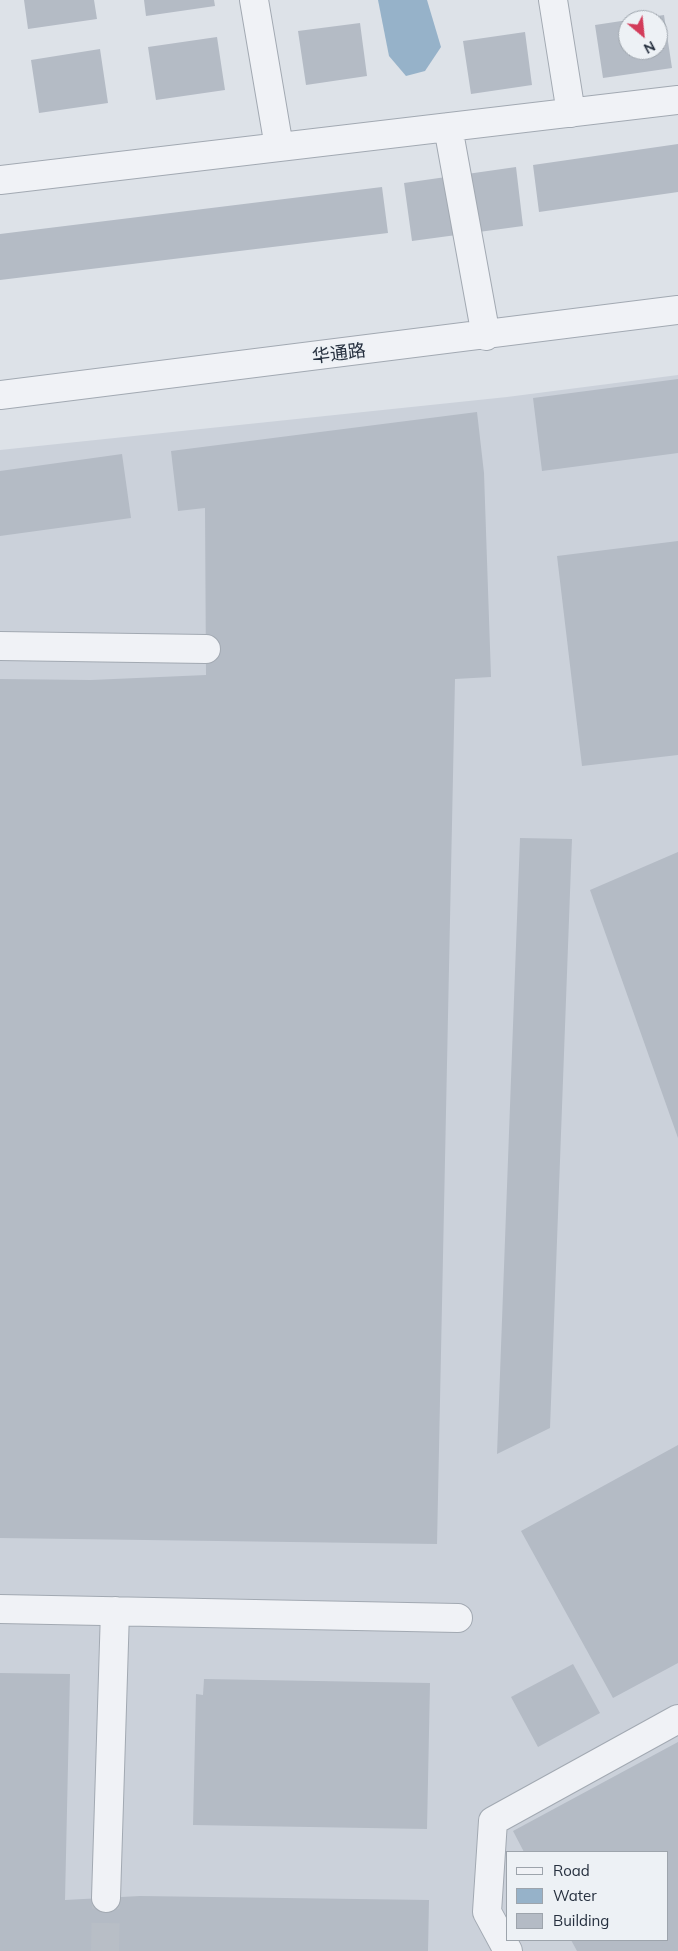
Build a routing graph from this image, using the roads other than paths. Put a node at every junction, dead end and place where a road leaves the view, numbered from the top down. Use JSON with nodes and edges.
{"nodes":[{"id":1,"x":254,"y":0,"type":"edge"},
{"id":2,"x":553,"y":0,"type":"edge"},
{"id":3,"x":678,"y":100,"type":"edge"},
{"id":4,"x":571,"y":113,"type":"junction"},
{"id":5,"x":448,"y":127,"type":"junction"},
{"id":6,"x":279,"y":147,"type":"junction"},
{"id":7,"x":0,"y":180,"type":"edge"},
{"id":8,"x":678,"y":310,"type":"edge"},
{"id":9,"x":486,"y":336,"type":"junction"},
{"id":10,"x":0,"y":395,"type":"edge"},
{"id":11,"x":0,"y":646,"type":"edge"},
{"id":12,"x":206,"y":649,"type":"dead end"},
{"id":13,"x":0,"y":1609,"type":"edge"},
{"id":14,"x":115,"y":1611,"type":"junction"},
{"id":15,"x":458,"y":1618,"type":"dead end"},
{"id":16,"x":678,"y":1720,"type":"edge"},
{"id":17,"x":106,"y":1898,"type":"tunnel mouth"},
{"id":18,"x":508,"y":1951,"type":"edge"}],
"edges":[{"from":1,"to":6,"type":"street"},
{"from":2,"to":4,"type":"street"},
{"from":3,"to":4,"type":"street"},
{"from":4,"to":5,"type":"street"},
{"from":5,"to":6,"type":"street"},
{"from":5,"to":9,"type":"street"},
{"from":6,"to":7,"type":"street"},
{"from":8,"to":9,"type":"street","name":"华通路"},
{"from":9,"to":10,"type":"street","name":"华通路"},
{"from":11,"to":12,"type":"street"},
{"from":13,"to":14,"type":"street"},
{"from":14,"to":15,"type":"street"},
{"from":14,"to":17,"type":"street"},
{"from":16,"to":18,"type":"street"}]}
